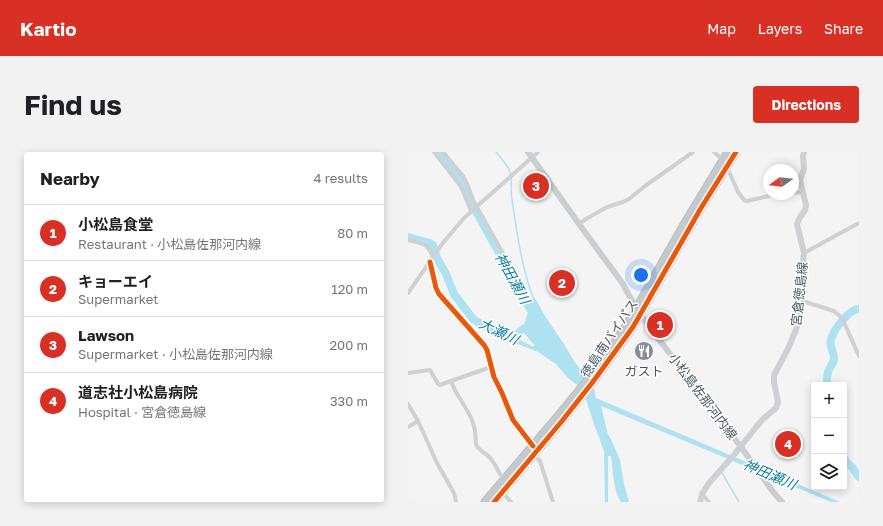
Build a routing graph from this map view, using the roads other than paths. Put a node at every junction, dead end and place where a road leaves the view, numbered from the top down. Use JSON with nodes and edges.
{"nodes":[{"id":1,"x":434,"y":152,"type":"edge"},
{"id":2,"x":443,"y":152,"type":"edge"},
{"id":3,"x":538,"y":152,"type":"edge"},
{"id":4,"x":693,"y":152,"type":"edge"},
{"id":5,"x":714,"y":152,"type":"edge"},
{"id":6,"x":728,"y":152,"type":"edge"},
{"id":7,"x":736,"y":152,"type":"edge"},
{"id":8,"x":804,"y":152,"type":"edge"},
{"id":9,"x":530,"y":155,"type":"edge"},
{"id":10,"x":725,"y":164,"type":"junction"},
{"id":11,"x":799,"y":192,"type":"edge"},
{"id":12,"x":803,"y":192,"type":"junction"},
{"id":13,"x":763,"y":197,"type":"edge"},
{"id":14,"x":474,"y":209,"type":"junction"},
{"id":15,"x":859,"y":223,"type":"edge"},
{"id":16,"x":579,"y":224,"type":"junction"},
{"id":17,"x":408,"y":240,"type":"edge"},
{"id":18,"x":804,"y":253,"type":"junction"},
{"id":19,"x":435,"y":255,"type":"junction"},
{"id":20,"x":430,"y":262,"type":"junction"},
{"id":21,"x":522,"y":287,"type":"dead end"},
{"id":22,"x":408,"y":293,"type":"edge"},
{"id":23,"x":799,"y":300,"type":"junction"},
{"id":24,"x":639,"y":310,"type":"junction"},
{"id":25,"x":859,"y":356,"type":"edge"},
{"id":26,"x":490,"y":367,"type":"junction"},
{"id":27,"x":408,"y":373,"type":"edge"},
{"id":28,"x":451,"y":381,"type":"junction"},
{"id":29,"x":408,"y":404,"type":"edge"},
{"id":30,"x":561,"y":418,"type":"junction"},
{"id":31,"x":418,"y":421,"type":"junction"},
{"id":32,"x":408,"y":427,"type":"edge"},
{"id":33,"x":533,"y":446,"type":"junction"},
{"id":34,"x":741,"y":447,"type":"junction"},
{"id":35,"x":534,"y":455,"type":"junction"},
{"id":36,"x":506,"y":482,"type":"junction"},
{"id":37,"x":502,"y":492,"type":"junction"},
{"id":38,"x":702,"y":494,"type":"junction"},
{"id":39,"x":456,"y":502,"type":"edge"},
{"id":40,"x":485,"y":502,"type":"edge"},
{"id":41,"x":494,"y":502,"type":"edge"},
{"id":42,"x":511,"y":502,"type":"edge"},
{"id":43,"x":553,"y":502,"type":"edge"},
{"id":44,"x":700,"y":502,"type":"edge"},
{"id":45,"x":709,"y":502,"type":"edge"},
{"id":46,"x":782,"y":502,"type":"edge"}],
"edges":[{"from":1,"to":14,"type":"street"},
{"from":2,"to":14,"type":"street"},
{"from":3,"to":9,"type":"street"},
{"from":4,"to":16,"type":"street"},
{"from":5,"to":10,"type":"street"},
{"from":6,"to":10,"type":"highway","name":"徳島南バイパス"},
{"from":7,"to":10,"type":"highway","name":"徳島南バイパス"},
{"from":8,"to":12,"type":"main road","name":"宮倉徳島線"},
{"from":9,"to":14,"type":"street"},
{"from":9,"to":16,"type":"main road","name":"小松島佐那河内線"},
{"from":10,"to":13,"type":"street"},
{"from":10,"to":24,"type":"highway","name":"徳島南バイパス"},
{"from":11,"to":12,"type":"street"},
{"from":12,"to":18,"type":"main road","name":"宮倉徳島線"},
{"from":14,"to":19,"type":"street"},
{"from":14,"to":21,"type":"street"},
{"from":15,"to":18,"type":"street"},
{"from":16,"to":24,"type":"main road","name":"小松島佐那河内線"},
{"from":17,"to":19,"type":"street"},
{"from":18,"to":23,"type":"main road","name":"宮倉徳島線"},
{"from":19,"to":20,"type":"street"},
{"from":20,"to":22,"type":"street"},
{"from":20,"to":26,"type":"street"},
{"from":23,"to":25,"type":"street"},
{"from":23,"to":34,"type":"main road","name":"宮倉徳島線"},
{"from":24,"to":30,"type":"highway","name":"徳島南バイパス"},
{"from":24,"to":34,"type":"main road","name":"小松島佐那河内線"},
{"from":26,"to":28,"type":"street"},
{"from":26,"to":33,"type":"street"},
{"from":27,"to":28,"type":"street"},
{"from":28,"to":36,"type":"street"},
{"from":29,"to":31,"type":"street"},
{"from":30,"to":33,"type":"highway","name":"徳島南バイパス"},
{"from":30,"to":35,"type":"highway","name":"徳島南バイパス"},
{"from":31,"to":32,"type":"street"},
{"from":31,"to":39,"type":"street"},
{"from":33,"to":36,"type":"highway","name":"徳島南バイパス"},
{"from":34,"to":38,"type":"main road","name":"宮倉徳島線"},
{"from":34,"to":46,"type":"main road","name":"小松島佐那河内線"},
{"from":35,"to":36,"type":"highway","name":"徳島南バイパス"},
{"from":35,"to":43,"type":"street"},
{"from":36,"to":37,"type":"highway","name":"徳島南バイパス"},
{"from":36,"to":40,"type":"highway","name":"徳島南バイパス"},
{"from":37,"to":41,"type":"highway","name":"徳島南バイパス"},
{"from":37,"to":42,"type":"street"},
{"from":38,"to":44,"type":"main road","name":"宮倉徳島線"},
{"from":38,"to":45,"type":"street"}]}
